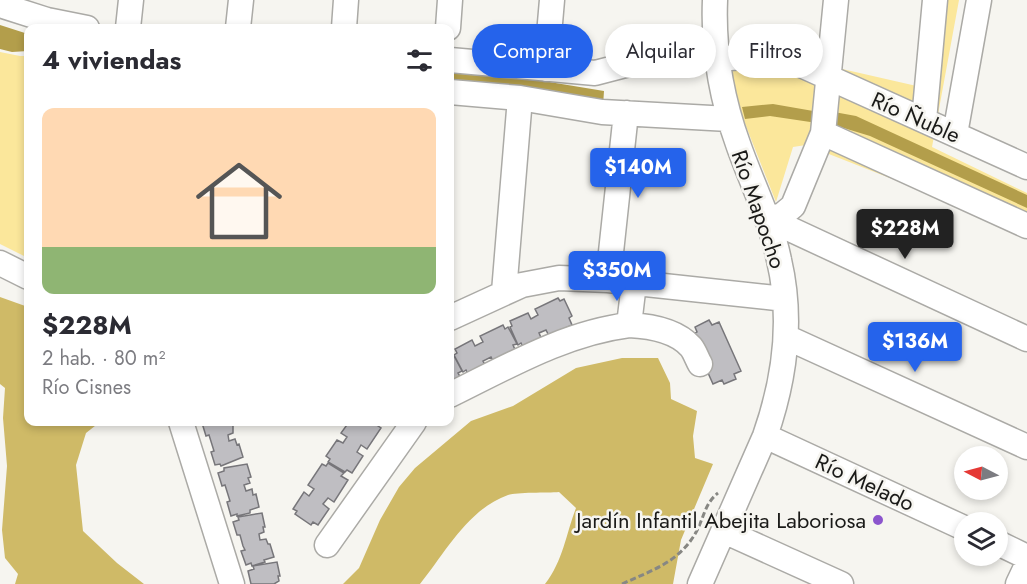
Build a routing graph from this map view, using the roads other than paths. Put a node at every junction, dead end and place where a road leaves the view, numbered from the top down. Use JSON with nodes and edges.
{"nodes":[{"id":1,"x":131,"y":0,"type":"edge"},
{"id":2,"x":241,"y":0,"type":"edge"},
{"id":3,"x":346,"y":0,"type":"edge"},
{"id":4,"x":450,"y":0,"type":"edge"},
{"id":5,"x":552,"y":0,"type":"edge"},
{"id":6,"x":715,"y":0,"type":"edge"},
{"id":7,"x":836,"y":0,"type":"edge"},
{"id":8,"x":935,"y":0,"type":"edge"},
{"id":9,"x":979,"y":0,"type":"edge"},
{"id":10,"x":0,"y":5,"type":"edge"},
{"id":11,"x":27,"y":7,"type":"edge"},
{"id":12,"x":76,"y":24,"type":"edge"},
{"id":13,"x":128,"y":24,"type":"edge"},
{"id":14,"x":238,"y":24,"type":"edge"},
{"id":15,"x":344,"y":24,"type":"edge"},
{"id":16,"x":448,"y":24,"type":"edge"},
{"id":17,"x":550,"y":24,"type":"edge"},
{"id":18,"x":717,"y":59,"type":"junction"},
{"id":19,"x":454,"y":60,"type":"edge"},
{"id":20,"x":472,"y":62,"type":"edge"},
{"id":21,"x":593,"y":73,"type":"edge"},
{"id":22,"x":829,"y":77,"type":"junction"},
{"id":23,"x":454,"y":92,"type":"edge"},
{"id":24,"x":520,"y":98,"type":"junction"},
{"id":25,"x":626,"y":113,"type":"junction"},
{"id":26,"x":729,"y":119,"type":"junction"},
{"id":27,"x":924,"y":120,"type":"junction"},
{"id":28,"x":823,"y":133,"type":"junction"},
{"id":29,"x":955,"y":134,"type":"junction"},
{"id":30,"x":1027,"y":167,"type":"edge"},
{"id":31,"x":766,"y":218,"type":"junction"},
{"id":32,"x":1027,"y":226,"type":"edge"},
{"id":33,"x":0,"y":263,"type":"edge"},
{"id":34,"x":24,"y":275,"type":"edge"},
{"id":35,"x":608,"y":280,"type":"junction"},
{"id":36,"x":634,"y":283,"type":"junction"},
{"id":37,"x":504,"y":292,"type":"junction"},
{"id":38,"x":785,"y":298,"type":"junction"},
{"id":39,"x":454,"y":316,"type":"edge"},
{"id":40,"x":629,"y":325,"type":"junction"},
{"id":41,"x":786,"y":338,"type":"junction"},
{"id":42,"x":1027,"y":339,"type":"edge"},
{"id":43,"x":700,"y":364,"type":"dead end"},
{"id":44,"x":454,"y":393,"type":"edge"},
{"id":45,"x":182,"y":426,"type":"edge"},
{"id":46,"x":411,"y":426,"type":"edge"},
{"id":47,"x":765,"y":436,"type":"junction"},
{"id":48,"x":1027,"y":447,"type":"edge"},
{"id":49,"x":954,"y":523,"type":"edge"},
{"id":50,"x":724,"y":531,"type":"junction"},
{"id":51,"x":327,"y":545,"type":"dead end"},
{"id":52,"x":1008,"y":548,"type":"edge"},
{"id":53,"x":1027,"y":557,"type":"edge"},
{"id":54,"x":1027,"y":565,"type":"edge"},
{"id":55,"x":825,"y":581,"type":"edge"},
{"id":56,"x":232,"y":584,"type":"edge"},
{"id":57,"x":700,"y":584,"type":"edge"},
{"id":58,"x":1018,"y":584,"type":"edge"}],
"edges":[{"from":1,"to":13,"type":"street"},
{"from":2,"to":14,"type":"street"},
{"from":3,"to":15,"type":"street"},
{"from":4,"to":16,"type":"street"},
{"from":5,"to":17,"type":"street"},
{"from":6,"to":18,"type":"street","name":"Río Mapocho"},
{"from":7,"to":22,"type":"street"},
{"from":8,"to":27,"type":"street"},
{"from":9,"to":29,"type":"street"},
{"from":10,"to":11,"type":"street"},
{"from":11,"to":12,"type":"street"},
{"from":18,"to":21,"type":"street","name":"Río Ñuble"},
{"from":18,"to":22,"type":"street","name":"Río Ñuble"},
{"from":18,"to":26,"type":"street","name":"Río Mapocho"},
{"from":19,"to":20,"type":"street","name":"Río Ñuble"},
{"from":22,"to":27,"type":"street","name":"Río Ñuble"},
{"from":22,"to":28,"type":"street"},
{"from":23,"to":24,"type":"street"},
{"from":24,"to":25,"type":"street"},
{"from":24,"to":37,"type":"street"},
{"from":25,"to":26,"type":"street"},
{"from":25,"to":35,"type":"street"},
{"from":26,"to":31,"type":"street","name":"Río Mapocho"},
{"from":27,"to":29,"type":"street","name":"Río Ñuble"},
{"from":28,"to":31,"type":"street"},
{"from":28,"to":32,"type":"street"},
{"from":29,"to":30,"type":"street","name":"Río Ñuble"},
{"from":31,"to":38,"type":"street","name":"Río Mapocho"},
{"from":31,"to":42,"type":"street"},
{"from":33,"to":34,"type":"street"},
{"from":35,"to":36,"type":"street"},
{"from":35,"to":37,"type":"street"},
{"from":36,"to":38,"type":"street"},
{"from":36,"to":40,"type":"street"},
{"from":37,"to":39,"type":"street"},
{"from":38,"to":41,"type":"street","name":"Río Mapocho"},
{"from":40,"to":43,"type":"street"},
{"from":40,"to":44,"type":"street"},
{"from":41,"to":47,"type":"street","name":"Río Mapocho"},
{"from":41,"to":48,"type":"street"},
{"from":45,"to":56,"type":"street"},
{"from":46,"to":51,"type":"street"},
{"from":47,"to":49,"type":"street","name":"Río Melado"},
{"from":47,"to":50,"type":"street","name":"Río Mapocho"},
{"from":50,"to":55,"type":"street"},
{"from":50,"to":57,"type":"street","name":"Río Mapocho"},
{"from":52,"to":53,"type":"street"},
{"from":54,"to":58,"type":"street"}]}
